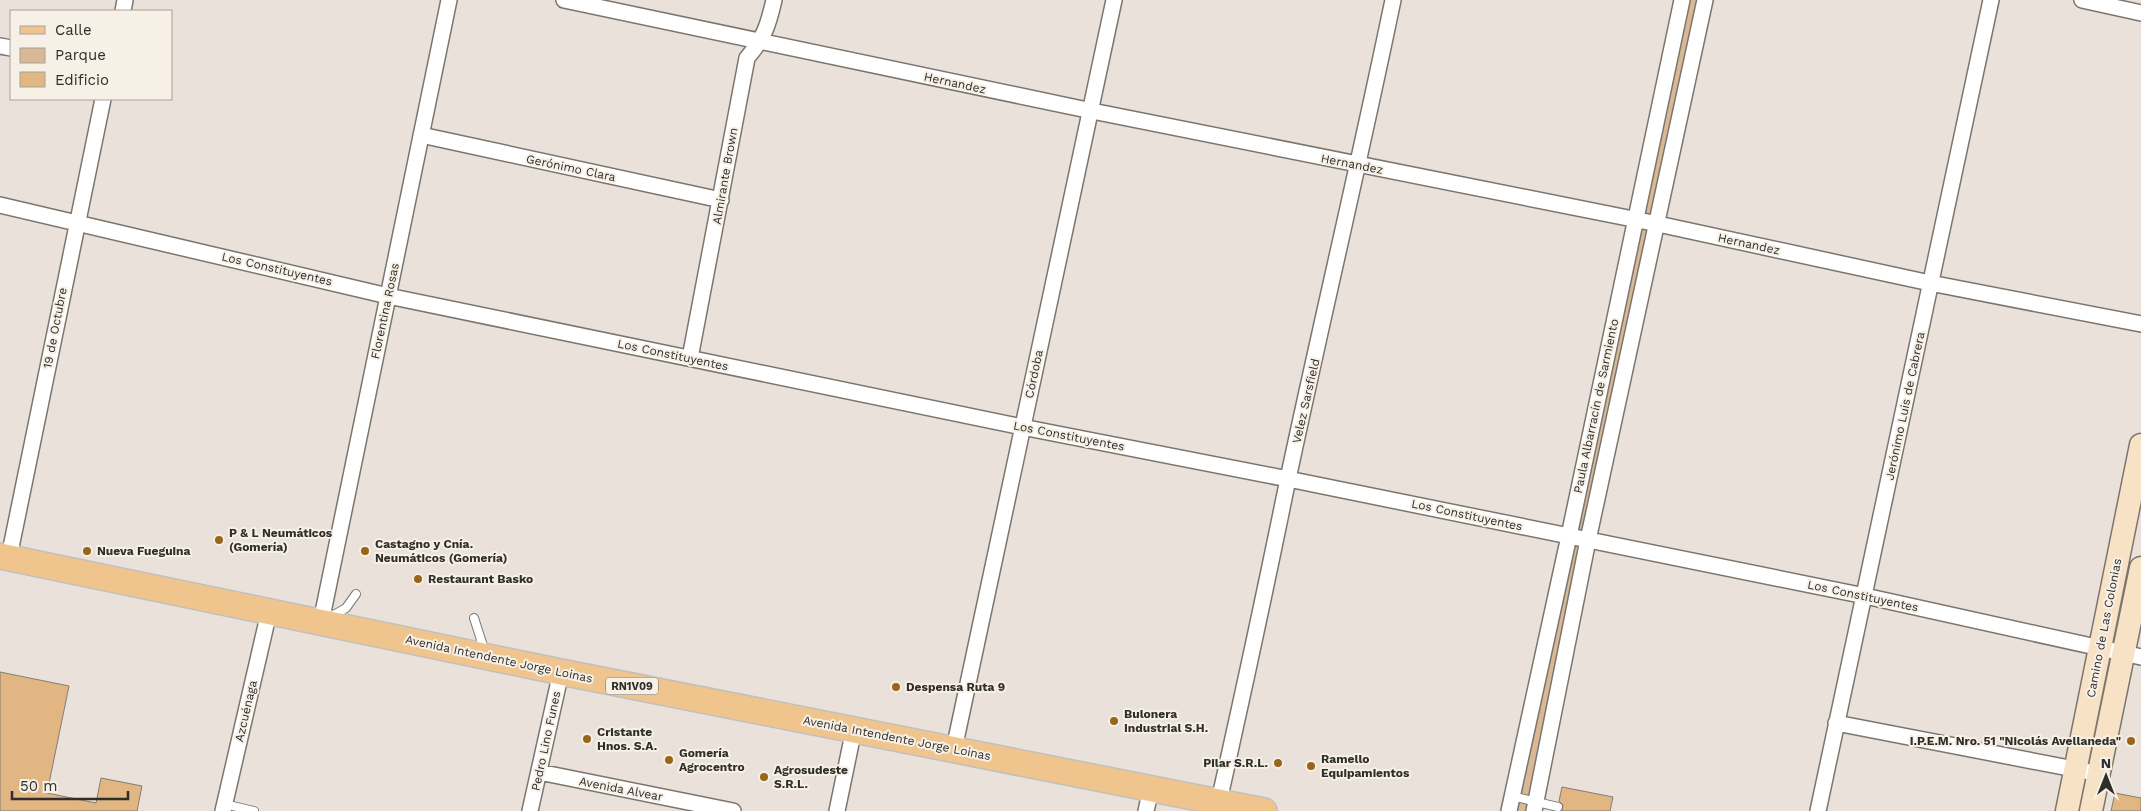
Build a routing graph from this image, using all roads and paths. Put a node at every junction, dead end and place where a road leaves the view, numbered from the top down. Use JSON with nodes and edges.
{"nodes":[{"id":1,"x":449,"y":0,"type":"edge"},
{"id":2,"x":564,"y":0,"type":"edge"},
{"id":3,"x":774,"y":0,"type":"edge"},
{"id":4,"x":1114,"y":0,"type":"edge"},
{"id":5,"x":1392,"y":0,"type":"edge"},
{"id":6,"x":1682,"y":0,"type":"edge"},
{"id":7,"x":1705,"y":0,"type":"edge"},
{"id":8,"x":1991,"y":0,"type":"edge"},
{"id":9,"x":2082,"y":0,"type":"edge"},
{"id":10,"x":2141,"y":13,"type":"edge"},
{"id":11,"x":760,"y":43,"type":"junction"},
{"id":12,"x":103,"y":100,"type":"edge"},
{"id":13,"x":1092,"y":111,"type":"junction"},
{"id":14,"x":421,"y":135,"type":"junction"},
{"id":15,"x":1358,"y":166,"type":"junction"},
{"id":16,"x":721,"y":200,"type":"junction"},
{"id":17,"x":0,"y":204,"type":"edge"},
{"id":18,"x":1635,"y":220,"type":"junction"},
{"id":19,"x":77,"y":221,"type":"junction"},
{"id":20,"x":1658,"y":224,"type":"junction"},
{"id":21,"x":1930,"y":283,"type":"junction"},
{"id":22,"x":388,"y":296,"type":"junction"},
{"id":23,"x":2141,"y":324,"type":"edge"},
{"id":24,"x":690,"y":358,"type":"junction"},
{"id":25,"x":1022,"y":428,"type":"junction"},
{"id":26,"x":2141,"y":445,"type":"edge"},
{"id":27,"x":1288,"y":479,"type":"junction"},
{"id":28,"x":1569,"y":536,"type":"junction"},
{"id":29,"x":1588,"y":540,"type":"junction"},
{"id":30,"x":4,"y":556,"type":"edge"},
{"id":31,"x":2141,"y":568,"type":"edge"},
{"id":32,"x":356,"y":594,"type":"dead end"},
{"id":33,"x":1865,"y":596,"type":"junction"},
{"id":34,"x":269,"y":612,"type":"junction"},
{"id":35,"x":474,"y":618,"type":"dead end"},
{"id":36,"x":321,"y":622,"type":"junction"},
{"id":37,"x":2100,"y":648,"type":"junction"},
{"id":38,"x":2132,"y":655,"type":"edge"},
{"id":39,"x":487,"y":656,"type":"junction"},
{"id":40,"x":561,"y":672,"type":"junction"},
{"id":41,"x":1836,"y":723,"type":"junction"},
{"id":42,"x":854,"y":729,"type":"junction"},
{"id":43,"x":954,"y":749,"type":"junction"},
{"id":44,"x":2076,"y":770,"type":"junction"},
{"id":45,"x":539,"y":772,"type":"junction"},
{"id":46,"x":2100,"y":774,"type":"junction"},
{"id":47,"x":1512,"y":796,"type":"junction"},
{"id":48,"x":1148,"y":800,"type":"edge"},
{"id":49,"x":1219,"y":801,"type":"junction"},
{"id":50,"x":1535,"y":806,"type":"edge"},
{"id":51,"x":1558,"y":806,"type":"dead end"},
{"id":52,"x":224,"y":808,"type":"edge"},
{"id":53,"x":254,"y":811,"type":"edge"},
{"id":54,"x":530,"y":811,"type":"edge"},
{"id":55,"x":733,"y":811,"type":"edge"},
{"id":56,"x":836,"y":811,"type":"edge"},
{"id":57,"x":1264,"y":811,"type":"edge"},
{"id":58,"x":1509,"y":811,"type":"edge"},
{"id":59,"x":1818,"y":811,"type":"edge"},
{"id":60,"x":2067,"y":811,"type":"edge"},
{"id":61,"x":2091,"y":811,"type":"edge"}],
"edges":[{"from":1,"to":14,"type":"street","name":"Florentina Rosas"},
{"from":2,"to":11,"type":"street","name":"Hernandez"},
{"from":3,"to":11,"type":"street","name":"Almirante Brown"},
{"from":4,"to":13,"type":"street","name":"Córdoba"},
{"from":5,"to":15,"type":"street","name":"Velez Sarsfield"},
{"from":6,"to":18,"type":"street","name":"Paula Albarracín de Sarmiento"},
{"from":7,"to":20,"type":"street","name":"Paula Albarracín de Sarmiento"},
{"from":8,"to":21,"type":"street","name":"Jerónimo Luis de Cabrera"},
{"from":9,"to":10,"type":"street"},
{"from":11,"to":13,"type":"street","name":"Hernandez"},
{"from":11,"to":16,"type":"street","name":"Almirante Brown"},
{"from":12,"to":19,"type":"street","name":"19 de Octubre"},
{"from":13,"to":15,"type":"street","name":"Hernandez"},
{"from":13,"to":25,"type":"street","name":"Córdoba"},
{"from":14,"to":16,"type":"street","name":"Gerónimo Clara"},
{"from":14,"to":22,"type":"street","name":"Florentina Rosas"},
{"from":15,"to":18,"type":"street","name":"Hernandez"},
{"from":15,"to":27,"type":"street","name":"Velez Sarsfield"},
{"from":16,"to":24,"type":"street","name":"Almirante Brown"},
{"from":17,"to":19,"type":"street","name":"Los Constituyentes"},
{"from":18,"to":20,"type":"street","name":"Hernandez"},
{"from":18,"to":28,"type":"street","name":"Paula Albarracín de Sarmiento"},
{"from":19,"to":22,"type":"street","name":"Los Constituyentes"},
{"from":19,"to":30,"type":"street","name":"19 de Octubre"},
{"from":20,"to":21,"type":"street","name":"Hernandez"},
{"from":20,"to":29,"type":"street","name":"Paula Albarracín de Sarmiento"},
{"from":21,"to":23,"type":"street","name":"Hernandez"},
{"from":21,"to":33,"type":"street","name":"Jerónimo Luis de Cabrera"},
{"from":22,"to":24,"type":"street","name":"Los Constituyentes"},
{"from":22,"to":36,"type":"street","name":"Florentina Rosas"},
{"from":24,"to":25,"type":"street","name":"Los Constituyentes"},
{"from":25,"to":27,"type":"street","name":"Los Constituyentes"},
{"from":25,"to":43,"type":"street","name":"Córdoba"},
{"from":26,"to":37,"type":"main road","name":"Camino de Las Colonias"},
{"from":27,"to":28,"type":"street","name":"Los Constituyentes"},
{"from":27,"to":49,"type":"street","name":"Velez Sarsfield"},
{"from":28,"to":29,"type":"street","name":"Los Constituyentes"},
{"from":28,"to":47,"type":"street","name":"Paula Albarracín de Sarmiento"},
{"from":29,"to":33,"type":"street","name":"Los Constituyentes"},
{"from":29,"to":50,"type":"street","name":"Paula Albarracín de Sarmiento"},
{"from":30,"to":34,"type":"main road","name":"Avenida Intendente Jorge Loinas","number":"RN1V09"},
{"from":31,"to":38,"type":"main road","name":"Camino de Las Colonias"},
{"from":32,"to":36,"type":"lane"},
{"from":33,"to":37,"type":"street","name":"Los Constituyentes"},
{"from":33,"to":41,"type":"street","name":"Jerónimo Luis de Cabrera"},
{"from":34,"to":36,"type":"main road","name":"Avenida Intendente Jorge Loinas","number":"RN1V09"},
{"from":34,"to":52,"type":"street","name":"Azcuénaga"},
{"from":35,"to":39,"type":"lane"},
{"from":36,"to":39,"type":"main road","name":"Avenida Intendente Jorge Loinas","number":"RN1V09"},
{"from":37,"to":38,"type":"street","name":"Los Constituyentes"},
{"from":37,"to":44,"type":"main road","name":"Camino de Las Colonias"},
{"from":38,"to":46,"type":"main road","name":"Camino de Las Colonias"},
{"from":39,"to":40,"type":"main road","name":"Avenida Intendente Jorge Loinas","number":"RN1V09"},
{"from":40,"to":42,"type":"main road","name":"Avenida Intendente Jorge Loinas","number":"RN1V09"},
{"from":40,"to":45,"type":"street","name":"Pedro Lino Funes"},
{"from":41,"to":44,"type":"street"},
{"from":41,"to":59,"type":"street","name":"Jerónimo Luis de Cabrera"},
{"from":42,"to":43,"type":"main road","name":"Avenida Intendente Jorge Loinas","number":"RN1V09"},
{"from":42,"to":56,"type":"street"},
{"from":43,"to":48,"type":"main road","name":"Avenida Intendente Jorge Loinas","number":"RN1V09"},
{"from":44,"to":46,"type":"street"},
{"from":44,"to":60,"type":"main road","name":"Camino de Las Colonias"},
{"from":45,"to":54,"type":"street","name":"Pedro Lino Funes"},
{"from":45,"to":55,"type":"street","name":"Avenida Alvear"},
{"from":46,"to":61,"type":"main road","name":"Camino de Las Colonias"},
{"from":47,"to":50,"type":"lane"},
{"from":47,"to":58,"type":"street","name":"Paula Albarracín de Sarmiento"},
{"from":48,"to":49,"type":"main road","name":"Avenida Intendente Jorge Loinas","number":"RN1V09"},
{"from":49,"to":57,"type":"main road","name":"Avenida Intendente Jorge Loinas","number":"RN1V09"},
{"from":50,"to":51,"type":"lane"},
{"from":52,"to":53,"type":"lane"}]}
